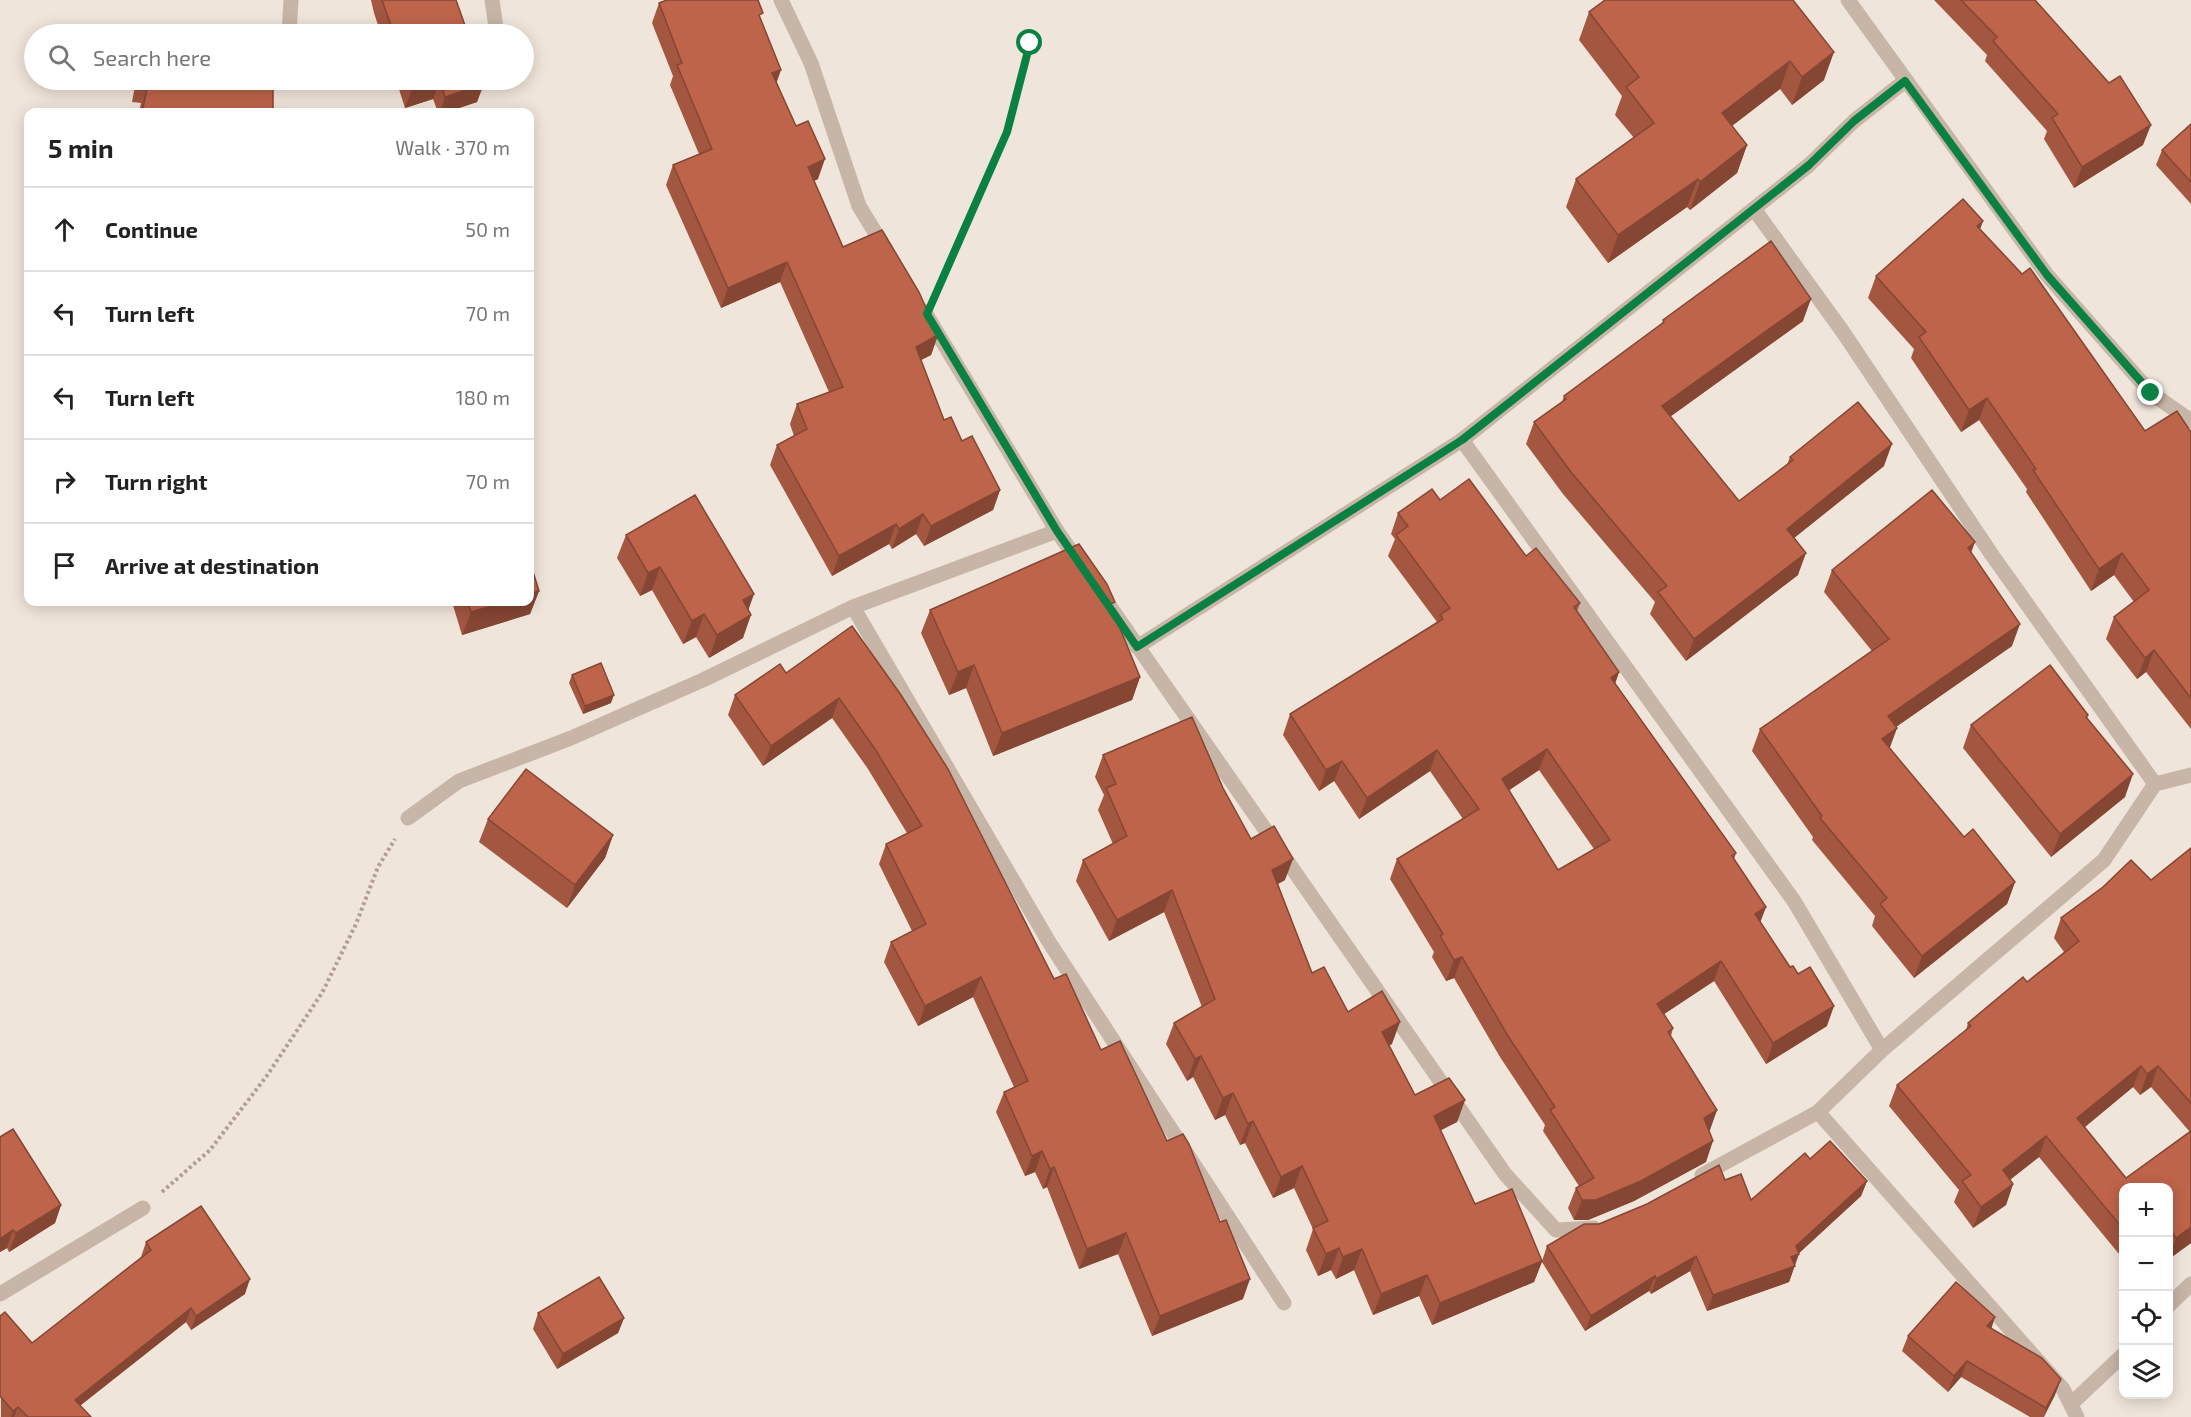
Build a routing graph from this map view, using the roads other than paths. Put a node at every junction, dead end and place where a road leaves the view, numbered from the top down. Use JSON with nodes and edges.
{"nodes":[{"id":1,"x":291,"y":0,"type":"edge"},
{"id":2,"x":492,"y":0,"type":"edge"},
{"id":3,"x":781,"y":0,"type":"edge"},
{"id":4,"x":1848,"y":0,"type":"edge"},
{"id":5,"x":290,"y":24,"type":"edge"},
{"id":6,"x":496,"y":24,"type":"edge"},
{"id":7,"x":1905,"y":81,"type":"junction"},
{"id":8,"x":1754,"y":209,"type":"junction"},
{"id":9,"x":896,"y":265,"type":"edge"},
{"id":10,"x":914,"y":295,"type":"edge"},
{"id":11,"x":2188,"y":426,"type":"edge"},
{"id":12,"x":1462,"y":440,"type":"junction"},
{"id":13,"x":1057,"y":531,"type":"junction"},
{"id":14,"x":853,"y":607,"type":"junction"},
{"id":15,"x":1137,"y":647,"type":"junction"},
{"id":16,"x":2191,"y":775,"type":"edge"},
{"id":17,"x":2155,"y":784,"type":"junction"},
{"id":18,"x":408,"y":818,"type":"road end"},
{"id":19,"x":1882,"y":1050,"type":"junction"},
{"id":20,"x":1818,"y":1112,"type":"junction"},
{"id":21,"x":1688,"y":1182,"type":"edge"},
{"id":22,"x":143,"y":1208,"type":"road end"},
{"id":23,"x":1609,"y":1222,"type":"edge"},
{"id":24,"x":2191,"y":1284,"type":"edge"},
{"id":25,"x":0,"y":1294,"type":"edge"},
{"id":26,"x":2173,"y":1302,"type":"edge"},
{"id":27,"x":1284,"y":1303,"type":"dead end"},
{"id":28,"x":2119,"y":1360,"type":"edge"},
{"id":29,"x":2074,"y":1410,"type":"edge"}],
"edges":[{"from":1,"to":5,"type":"street"},
{"from":2,"to":6,"type":"street"},
{"from":3,"to":9,"type":"street"},
{"from":4,"to":7,"type":"street"},
{"from":7,"to":8,"type":"street"},
{"from":7,"to":11,"type":"street"},
{"from":8,"to":12,"type":"street"},
{"from":8,"to":17,"type":"street"},
{"from":10,"to":13,"type":"street"},
{"from":12,"to":15,"type":"street"},
{"from":12,"to":19,"type":"street"},
{"from":13,"to":14,"type":"street"},
{"from":13,"to":15,"type":"street"},
{"from":14,"to":18,"type":"street"},
{"from":14,"to":27,"type":"street"},
{"from":15,"to":23,"type":"street"},
{"from":16,"to":17,"type":"street"},
{"from":17,"to":19,"type":"street"},
{"from":19,"to":20,"type":"street"},
{"from":20,"to":21,"type":"street"},
{"from":20,"to":29,"type":"street"},
{"from":22,"to":25,"type":"street"},
{"from":24,"to":26,"type":"street"},
{"from":28,"to":29,"type":"street"}]}
